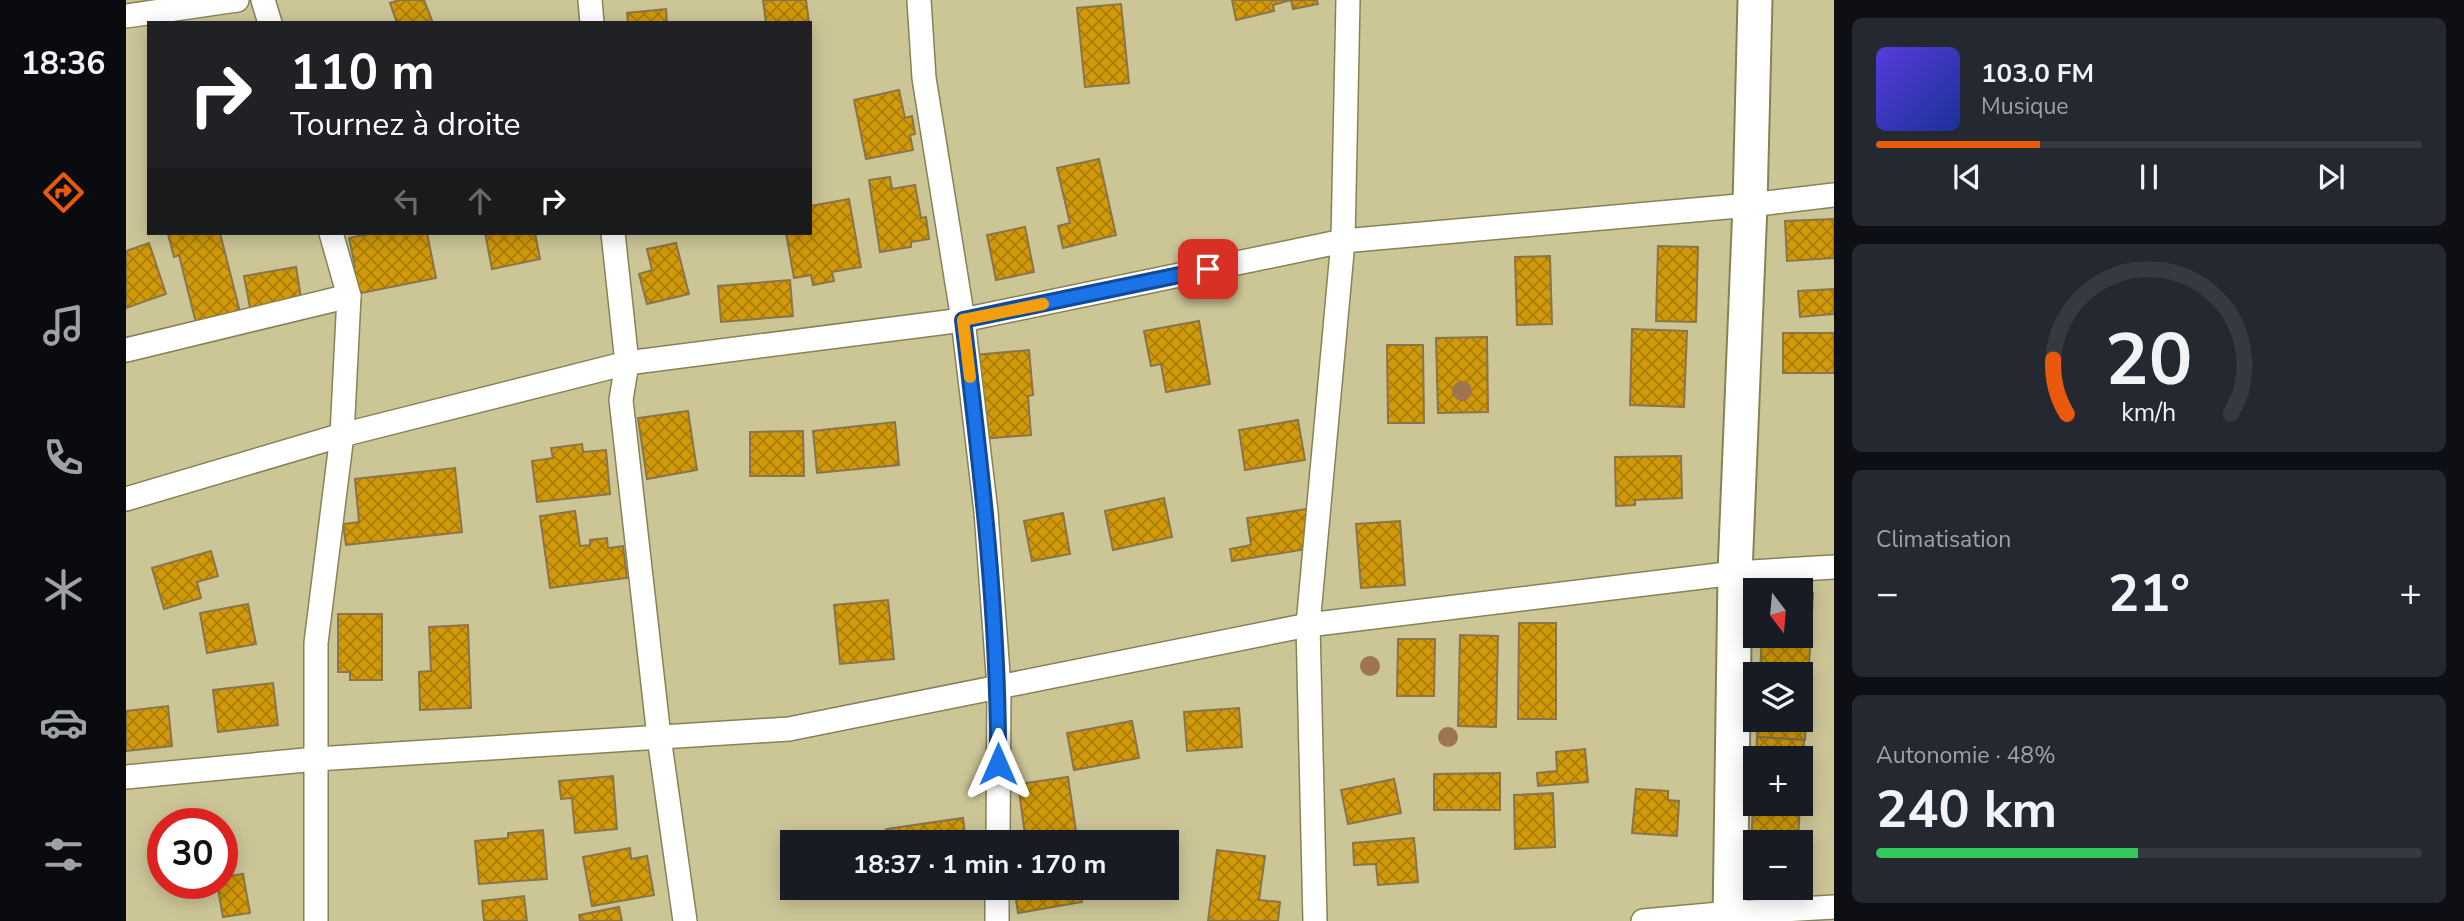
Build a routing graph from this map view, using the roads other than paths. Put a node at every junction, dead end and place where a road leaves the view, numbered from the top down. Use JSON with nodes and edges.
{"nodes":[{"id":1,"x":237,"y":0,"type":"edge"},
{"id":2,"x":263,"y":0,"type":"edge"},
{"id":3,"x":590,"y":0,"type":"edge"},
{"id":4,"x":919,"y":0,"type":"edge"},
{"id":5,"x":1348,"y":0,"type":"edge"},
{"id":6,"x":1755,"y":0,"type":"edge"},
{"id":7,"x":126,"y":16,"type":"edge"},
{"id":8,"x":269,"y":21,"type":"edge"},
{"id":9,"x":592,"y":21,"type":"edge"},
{"id":10,"x":1834,"y":195,"type":"edge"},
{"id":11,"x":1750,"y":205,"type":"junction"},
{"id":12,"x":332,"y":235,"type":"edge"},
{"id":13,"x":613,"y":235,"type":"edge"},
{"id":14,"x":1343,"y":241,"type":"junction"},
{"id":15,"x":349,"y":296,"type":"junction"},
{"id":16,"x":963,"y":320,"type":"junction"},
{"id":17,"x":126,"y":350,"type":"edge"},
{"id":18,"x":626,"y":363,"type":"junction"},
{"id":19,"x":342,"y":435,"type":"junction"},
{"id":20,"x":126,"y":499,"type":"edge"},
{"id":21,"x":1834,"y":567,"type":"edge"},
{"id":22,"x":1735,"y":573,"type":"junction"},
{"id":23,"x":1308,"y":625,"type":"junction"},
{"id":24,"x":999,"y":687,"type":"junction"},
{"id":25,"x":659,"y":737,"type":"junction"},
{"id":26,"x":316,"y":759,"type":"junction"},
{"id":27,"x":126,"y":777,"type":"edge"},
{"id":28,"x":998,"y":830,"type":"edge"},
{"id":29,"x":997,"y":900,"type":"edge"},
{"id":30,"x":1834,"y":907,"type":"edge"},
{"id":31,"x":1731,"y":917,"type":"edge"},
{"id":32,"x":316,"y":921,"type":"edge"},
{"id":33,"x":685,"y":921,"type":"edge"},
{"id":34,"x":997,"y":921,"type":"edge"},
{"id":35,"x":1315,"y":921,"type":"edge"},
{"id":36,"x":1643,"y":921,"type":"edge"}],
"edges":[{"from":1,"to":7,"type":"street"},
{"from":2,"to":8,"type":"street"},
{"from":3,"to":9,"type":"street"},
{"from":4,"to":16,"type":"street"},
{"from":5,"to":14,"type":"street"},
{"from":6,"to":11,"type":"street"},
{"from":10,"to":11,"type":"street"},
{"from":11,"to":14,"type":"street"},
{"from":11,"to":22,"type":"street"},
{"from":12,"to":15,"type":"street"},
{"from":13,"to":18,"type":"street"},
{"from":14,"to":16,"type":"street"},
{"from":14,"to":23,"type":"street"},
{"from":15,"to":17,"type":"street"},
{"from":15,"to":19,"type":"street"},
{"from":16,"to":18,"type":"street"},
{"from":16,"to":24,"type":"street"},
{"from":18,"to":19,"type":"street"},
{"from":18,"to":25,"type":"street"},
{"from":19,"to":20,"type":"street"},
{"from":19,"to":26,"type":"street"},
{"from":21,"to":22,"type":"street"},
{"from":22,"to":23,"type":"street"},
{"from":22,"to":31,"type":"street"},
{"from":23,"to":24,"type":"street"},
{"from":23,"to":35,"type":"street"},
{"from":24,"to":25,"type":"street"},
{"from":24,"to":28,"type":"street"},
{"from":25,"to":26,"type":"street"},
{"from":25,"to":33,"type":"street"},
{"from":26,"to":27,"type":"street"},
{"from":26,"to":32,"type":"street"},
{"from":29,"to":34,"type":"street"},
{"from":30,"to":31,"type":"street"},
{"from":31,"to":36,"type":"street"}]}
